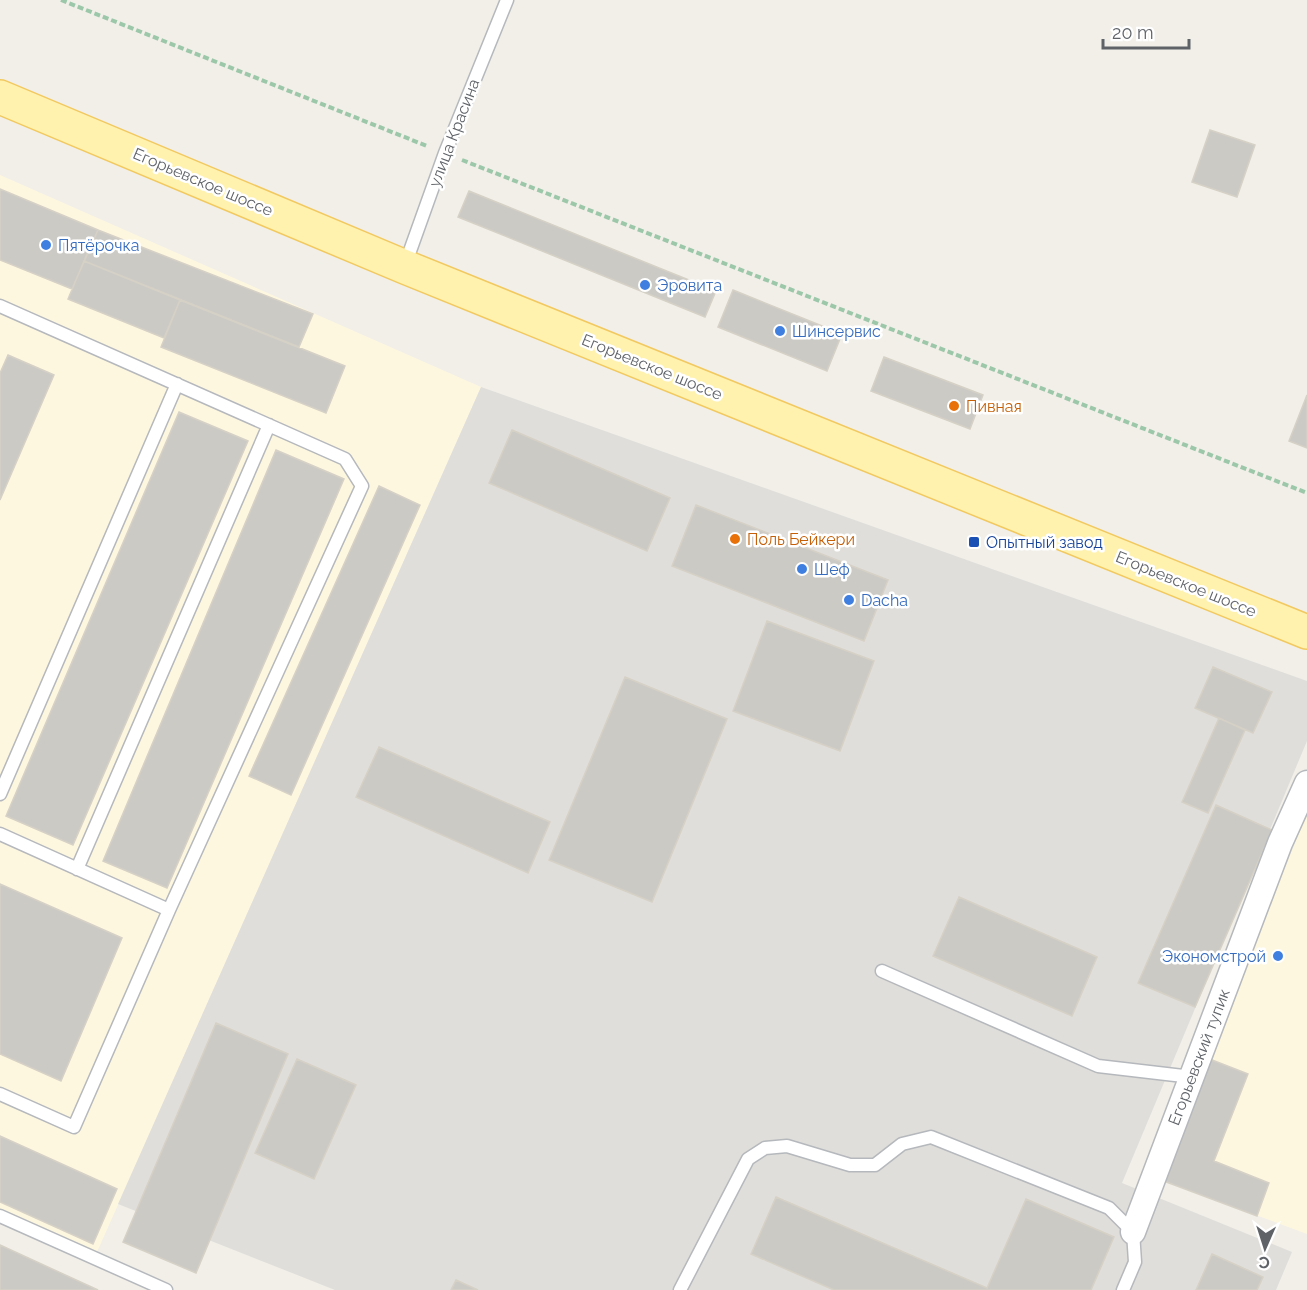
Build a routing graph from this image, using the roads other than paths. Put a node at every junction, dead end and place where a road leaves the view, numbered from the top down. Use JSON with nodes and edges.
{"nodes":[{"id":1,"x":507,"y":0,"type":"edge"},
{"id":2,"x":0,"y":97,"type":"edge"},
{"id":3,"x":405,"y":267,"type":"junction"},
{"id":4,"x":0,"y":306,"type":"edge"},
{"id":5,"x":177,"y":384,"type":"junction"},
{"id":6,"x":270,"y":425,"type":"junction"},
{"id":7,"x":1307,"y":632,"type":"edge"},
{"id":8,"x":1307,"y":783,"type":"edge"},
{"id":9,"x":0,"y":794,"type":"edge"},
{"id":10,"x":0,"y":834,"type":"edge"},
{"id":11,"x":77,"y":869,"type":"junction"},
{"id":12,"x":169,"y":910,"type":"junction"},
{"id":13,"x":882,"y":972,"type":"dead end"},
{"id":14,"x":1192,"y":1077,"type":"junction"},
{"id":15,"x":0,"y":1094,"type":"edge"},
{"id":16,"x":0,"y":1216,"type":"edge"},
{"id":17,"x":1133,"y":1232,"type":"junction"},
{"id":18,"x":166,"y":1290,"type":"edge"},
{"id":19,"x":680,"y":1290,"type":"edge"},
{"id":20,"x":1123,"y":1290,"type":"edge"}],
"edges":[{"from":1,"to":3,"type":"lane","name":"улица Красина"},
{"from":2,"to":3,"type":"main road","name":"Егорьевское шоссе"},
{"from":3,"to":7,"type":"main road","name":"Егорьевское шоссе"},
{"from":4,"to":5,"type":"lane"},
{"from":5,"to":6,"type":"lane"},
{"from":5,"to":9,"type":"lane"},
{"from":6,"to":11,"type":"lane"},
{"from":6,"to":12,"type":"lane"},
{"from":8,"to":14,"type":"street","name":"Егорьевский тупик"},
{"from":10,"to":11,"type":"lane"},
{"from":11,"to":12,"type":"lane"},
{"from":12,"to":15,"type":"lane"},
{"from":13,"to":14,"type":"lane"},
{"from":14,"to":17,"type":"street","name":"Егорьевский тупик"},
{"from":16,"to":18,"type":"lane"},
{"from":17,"to":19,"type":"lane"},
{"from":17,"to":20,"type":"lane"}]}
